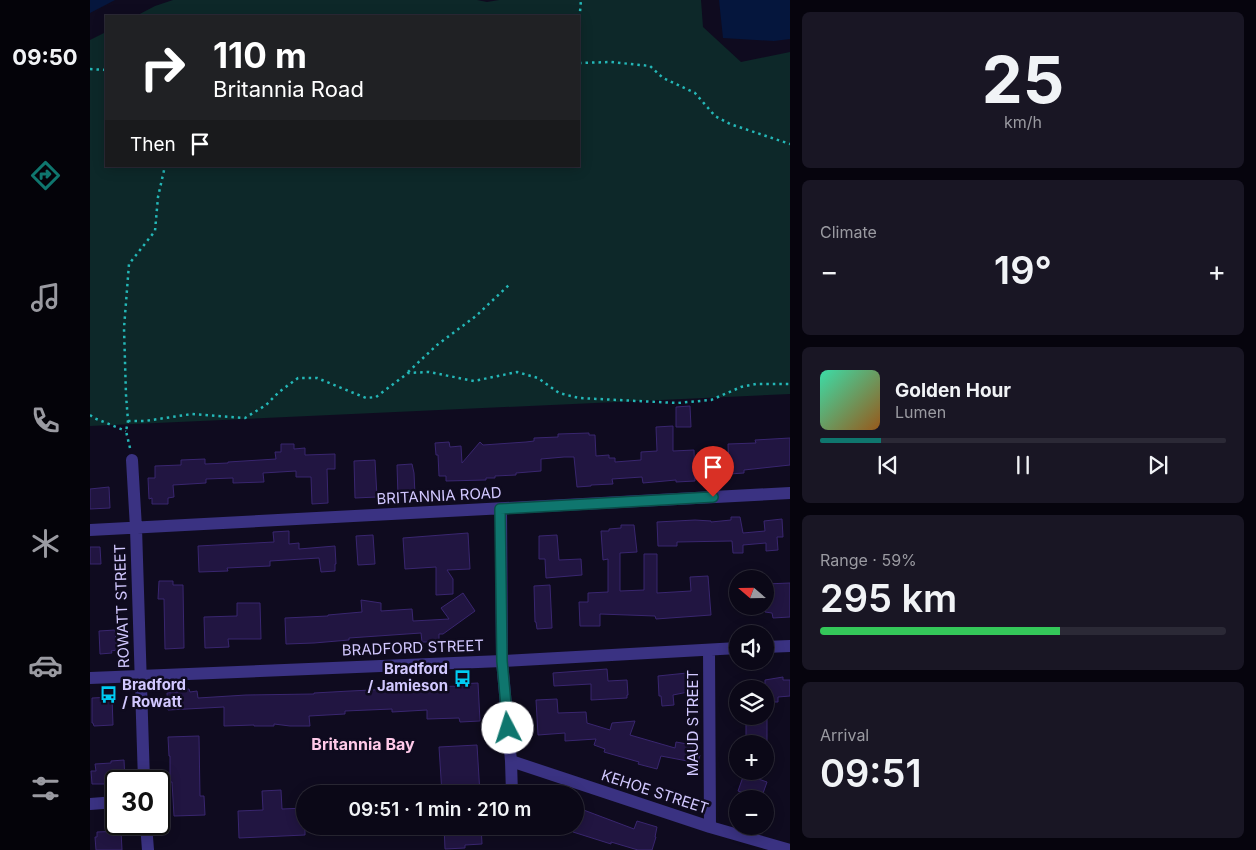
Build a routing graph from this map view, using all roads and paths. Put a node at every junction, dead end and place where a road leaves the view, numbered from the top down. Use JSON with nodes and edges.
{"nodes":[{"id":1,"x":581,"y":0,"type":"edge"},
{"id":2,"x":580,"y":15,"type":"edge"},
{"id":3,"x":580,"y":64,"type":"edge"},
{"id":4,"x":90,"y":69,"type":"edge"},
{"id":5,"x":105,"y":70,"type":"edge"},
{"id":6,"x":790,"y":144,"type":"edge"},
{"id":7,"x":165,"y":167,"type":"edge"},
{"id":8,"x":511,"y":283,"type":"dead end"},
{"id":9,"x":405,"y":375,"type":"junction"},
{"id":10,"x":790,"y":384,"type":"edge"},
{"id":11,"x":90,"y":415,"type":"edge"},
{"id":12,"x":128,"y":421,"type":"junction"},
{"id":13,"x":126,"y":431,"type":"junction"},
{"id":14,"x":132,"y":460,"type":"joint"},
{"id":15,"x":790,"y":492,"type":"edge"},
{"id":16,"x":500,"y":509,"type":"junction"},
{"id":17,"x":136,"y":528,"type":"junction"},
{"id":18,"x":90,"y":530,"type":"edge"},
{"id":19,"x":790,"y":646,"type":"edge"},
{"id":20,"x":774,"y":647,"type":"edge"},
{"id":21,"x":729,"y":649,"type":"edge"},
{"id":22,"x":709,"y":650,"type":"junction"},
{"id":23,"x":502,"y":661,"type":"junction"},
{"id":24,"x":140,"y":675,"type":"junction"},
{"id":25,"x":90,"y":678,"type":"edge"},
{"id":26,"x":512,"y":761,"type":"junction"},
{"id":27,"x":144,"y":770,"type":"edge"},
{"id":28,"x":512,"y":785,"type":"edge"},
{"id":29,"x":105,"y":803,"type":"edge"},
{"id":30,"x":90,"y":804,"type":"edge"},
{"id":31,"x":710,"y":827,"type":"junction"},
{"id":32,"x":147,"y":835,"type":"edge"},
{"id":33,"x":148,"y":850,"type":"edge"},
{"id":34,"x":790,"y":850,"type":"edge"}],
"edges":[{"from":1,"to":2,"type":"path"},
{"from":3,"to":6,"type":"path"},
{"from":4,"to":5,"type":"path"},
{"from":7,"to":12,"type":"path"},
{"from":8,"to":9,"type":"path"},
{"from":9,"to":10,"type":"path"},
{"from":9,"to":12,"type":"path"},
{"from":11,"to":13,"type":"path"},
{"from":12,"to":13,"type":"path"},
{"from":13,"to":14,"type":"path"},
{"from":14,"to":17,"type":"street","name":"ROWATT STREET"},
{"from":15,"to":16,"type":"street","name":"BRITANNIA ROAD"},
{"from":16,"to":17,"type":"street","name":"BRITANNIA ROAD"},
{"from":16,"to":23,"type":"street"},
{"from":17,"to":18,"type":"street","name":"BRITANNIA ROAD"},
{"from":17,"to":24,"type":"street","name":"ROWATT STREET"},
{"from":19,"to":20,"type":"street"},
{"from":21,"to":22,"type":"street","name":"BRADFORD STREET"},
{"from":22,"to":23,"type":"street","name":"BRADFORD STREET"},
{"from":22,"to":31,"type":"street","name":"MAUD STREET"},
{"from":23,"to":24,"type":"street","name":"BRADFORD STREET"},
{"from":23,"to":26,"type":"street"},
{"from":24,"to":25,"type":"street","name":"BRADFORD STREET"},
{"from":24,"to":27,"type":"street","name":"ROWATT STREET"},
{"from":26,"to":28,"type":"street"},
{"from":26,"to":31,"type":"street","name":"KEHOE STREET"},
{"from":29,"to":30,"type":"street"},
{"from":31,"to":34,"type":"street","name":"KEHOE STREET"},
{"from":32,"to":33,"type":"street"}]}
